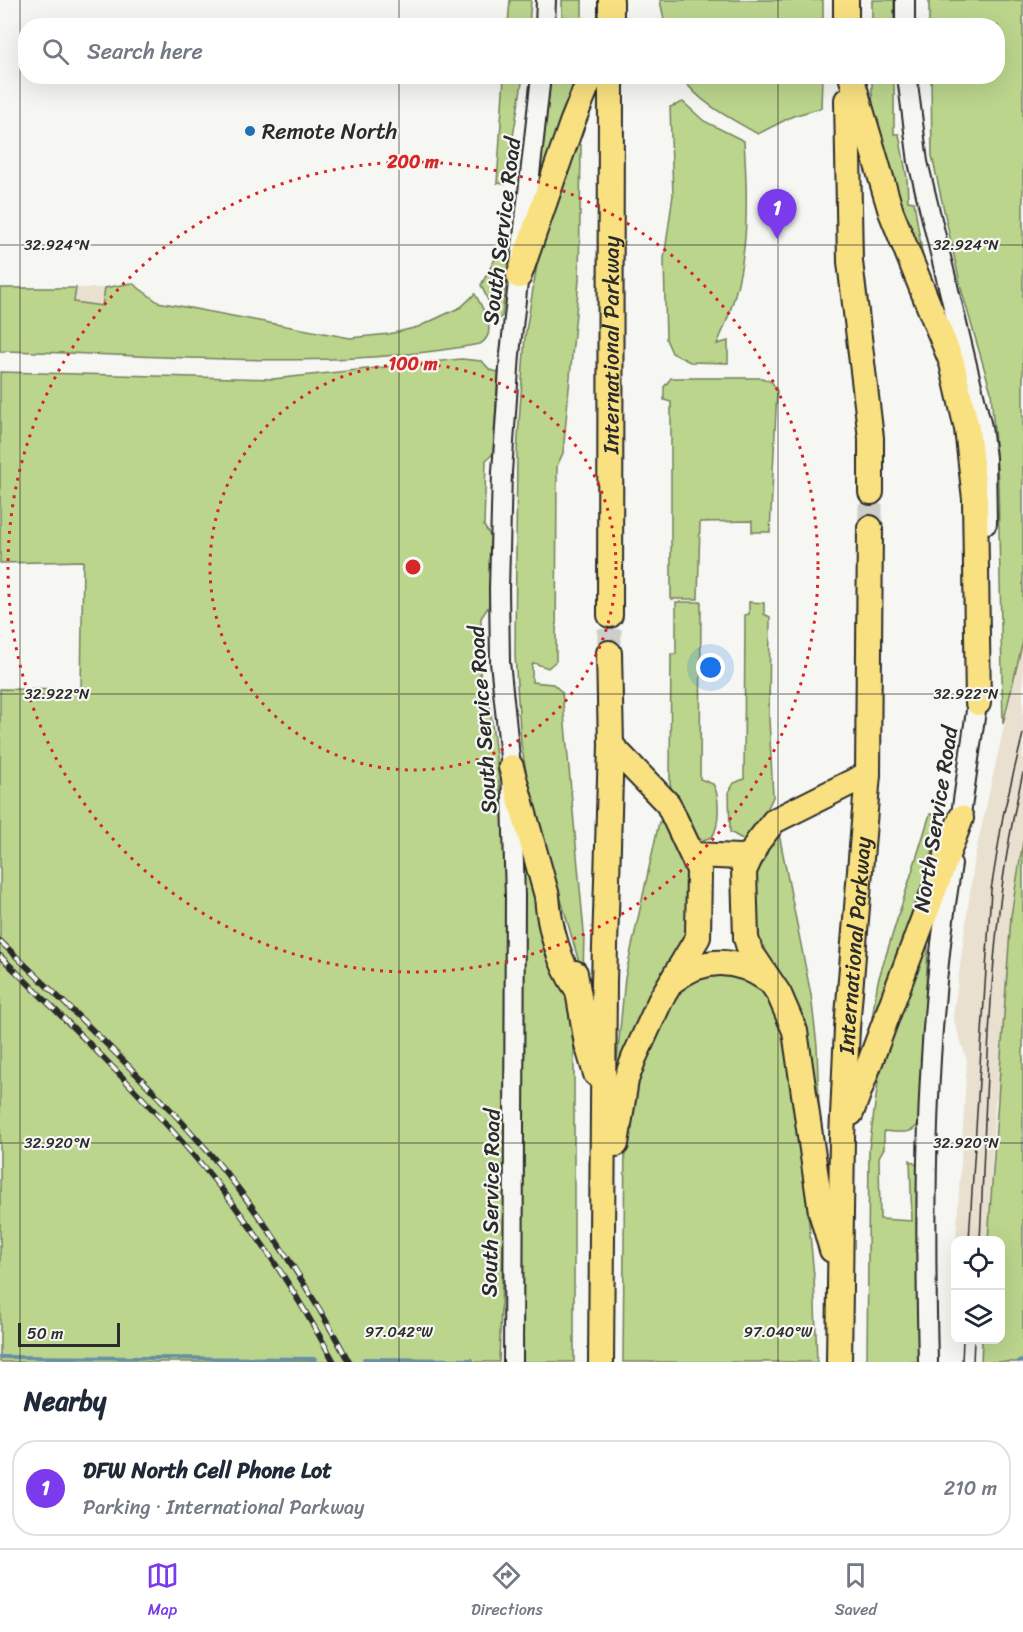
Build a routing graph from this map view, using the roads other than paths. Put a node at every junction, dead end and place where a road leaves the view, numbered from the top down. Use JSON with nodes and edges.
{"nodes":[{"id":1,"x":546,"y":0,"type":"edge"},
{"id":2,"x":611,"y":0,"type":"edge"},
{"id":3,"x":846,"y":0,"type":"edge"},
{"id":4,"x":905,"y":0,"type":"edge"},
{"id":5,"x":545,"y":18,"type":"edge"},
{"id":6,"x":611,"y":18,"type":"edge"},
{"id":7,"x":846,"y":18,"type":"edge"},
{"id":8,"x":906,"y":18,"type":"edge"},
{"id":9,"x":540,"y":84,"type":"edge"},
{"id":10,"x":588,"y":84,"type":"edge"},
{"id":11,"x":611,"y":84,"type":"edge"},
{"id":12,"x":849,"y":84,"type":"edge"},
{"id":13,"x":851,"y":84,"type":"edge"},
{"id":14,"x":908,"y":84,"type":"edge"},
{"id":15,"x":519,"y":276,"type":"junction"},
{"id":16,"x":871,"y":492,"type":"tunnel mouth"},
{"id":17,"x":870,"y":528,"type":"tunnel mouth"},
{"id":18,"x":610,"y":615,"type":"tunnel mouth"},
{"id":19,"x":609,"y":653,"type":"tunnel mouth"},
{"id":20,"x":978,"y":703,"type":"junction"},
{"id":21,"x":611,"y":745,"type":"junction"},
{"id":22,"x":511,"y":767,"type":"junction"},
{"id":23,"x":868,"y":774,"type":"junction"},
{"id":24,"x":961,"y":818,"type":"junction"},
{"id":25,"x":694,"y":855,"type":"junction"},
{"id":26,"x":752,"y":855,"type":"junction"},
{"id":27,"x":674,"y":980,"type":"junction"},
{"id":28,"x":770,"y":981,"type":"junction"},
{"id":29,"x":603,"y":1101,"type":"junction"},
{"id":30,"x":842,"y":1138,"type":"junction"},
{"id":31,"x":603,"y":1196,"type":"junction"},
{"id":32,"x":839,"y":1272,"type":"junction"},
{"id":33,"x":513,"y":1362,"type":"edge"},
{"id":34,"x":601,"y":1362,"type":"edge"},
{"id":35,"x":839,"y":1362,"type":"edge"},
{"id":36,"x":928,"y":1362,"type":"edge"}],
"edges":[{"from":1,"to":5,"type":"main road"},
{"from":2,"to":6,"type":"highway"},
{"from":3,"to":7,"type":"highway"},
{"from":4,"to":8,"type":"main road"},
{"from":9,"to":15,"type":"main road","name":"South Service Road"},
{"from":10,"to":15,"type":"highway"},
{"from":11,"to":18,"type":"highway","name":"International Parkway"},
{"from":12,"to":16,"type":"highway"},
{"from":13,"to":20,"type":"highway"},
{"from":14,"to":20,"type":"main road","name":"North Service Road"},
{"from":15,"to":22,"type":"main road","name":"South Service Road"},
{"from":17,"to":23,"type":"highway","name":"International Parkway"},
{"from":19,"to":21,"type":"highway"},
{"from":20,"to":24,"type":"main road","name":"North Service Road"},
{"from":21,"to":25,"type":"highway"},
{"from":21,"to":29,"type":"highway"},
{"from":22,"to":29,"type":"highway"},
{"from":22,"to":33,"type":"main road","name":"South Service Road"},
{"from":23,"to":26,"type":"highway"},
{"from":23,"to":30,"type":"highway","name":"International Parkway"},
{"from":24,"to":30,"type":"highway"},
{"from":24,"to":36,"type":"main road","name":"North Service Road"},
{"from":25,"to":26,"type":"highway"},
{"from":25,"to":27,"type":"highway"},
{"from":26,"to":28,"type":"highway"},
{"from":27,"to":28,"type":"highway"},
{"from":27,"to":31,"type":"highway"},
{"from":28,"to":32,"type":"highway"},
{"from":29,"to":31,"type":"highway"},
{"from":30,"to":32,"type":"highway","name":"International Parkway"},
{"from":31,"to":34,"type":"highway"},
{"from":32,"to":35,"type":"highway","name":"International Parkway"}]}
